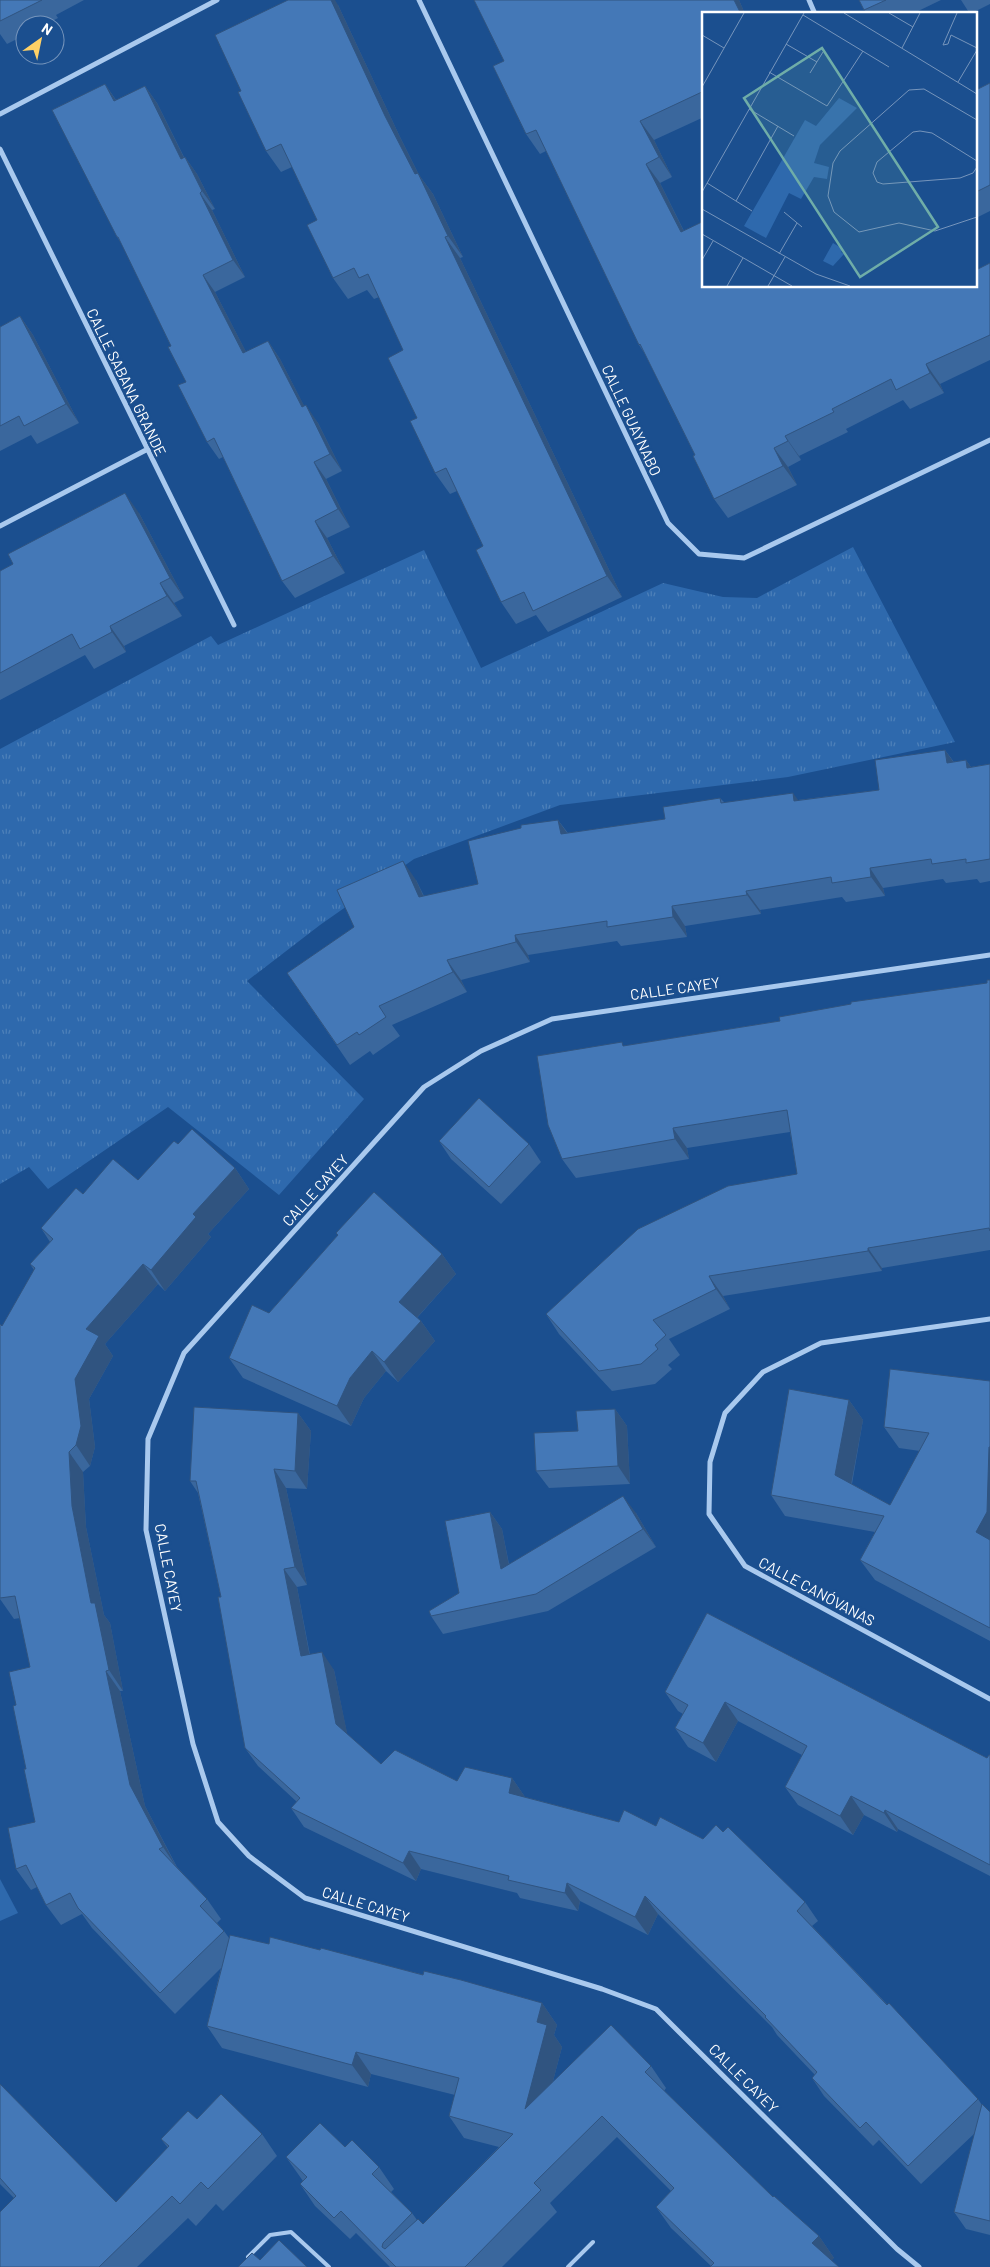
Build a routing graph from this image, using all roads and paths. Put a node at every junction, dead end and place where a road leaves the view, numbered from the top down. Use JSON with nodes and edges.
{"nodes":[{"id":1,"x":217,"y":0,"type":"edge"},
{"id":2,"x":420,"y":0,"type":"edge"},
{"id":3,"x":809,"y":0,"type":"edge"},
{"id":4,"x":815,"y":12,"type":"edge"},
{"id":5,"x":0,"y":114,"type":"edge"},
{"id":6,"x":0,"y":149,"type":"edge"},
{"id":7,"x":990,"y":440,"type":"edge"},
{"id":8,"x":146,"y":450,"type":"junction"},
{"id":9,"x":0,"y":526,"type":"edge"},
{"id":10,"x":234,"y":625,"type":"dead end"},
{"id":11,"x":990,"y":955,"type":"edge"},
{"id":12,"x":990,"y":1319,"type":"edge"},
{"id":13,"x":990,"y":1699,"type":"edge"},
{"id":14,"x":593,"y":2242,"type":"dead end"},
{"id":15,"x":244,"y":2261,"type":"edge"},
{"id":16,"x":329,"y":2267,"type":"edge"},
{"id":17,"x":568,"y":2267,"type":"edge"},
{"id":18,"x":918,"y":2267,"type":"edge"}],
"edges":[{"from":1,"to":5,"type":"street"},
{"from":2,"to":7,"type":"street","name":"CALLE GUAYNABO"},
{"from":3,"to":4,"type":"street"},
{"from":6,"to":8,"type":"street","name":"CALLE SABANA GRANDE"},
{"from":8,"to":9,"type":"street"},
{"from":8,"to":10,"type":"street","name":"CALLE SABANA GRANDE"},
{"from":11,"to":18,"type":"street","name":"CALLE CAYEY"},
{"from":12,"to":13,"type":"street","name":"CALLE CANÓVANAS"},
{"from":14,"to":17,"type":"lane"},
{"from":15,"to":16,"type":"lane"}]}
